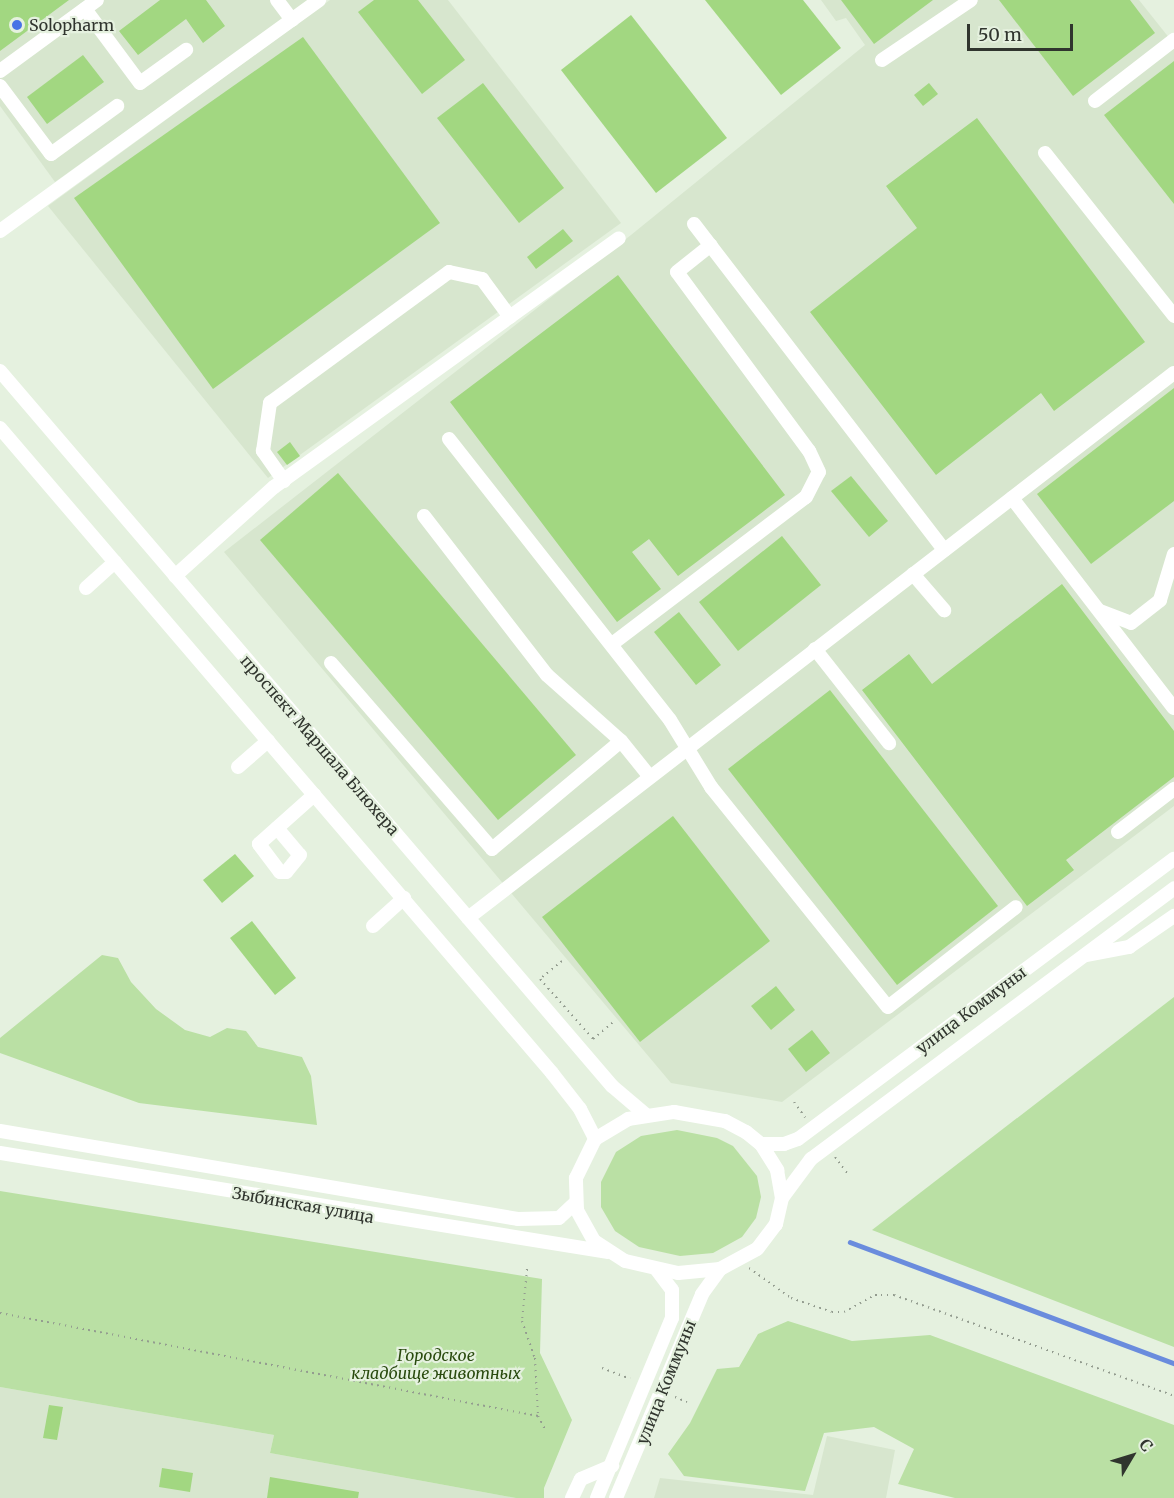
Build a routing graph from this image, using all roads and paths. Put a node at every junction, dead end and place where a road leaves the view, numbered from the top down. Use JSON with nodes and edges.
{"nodes":[{"id":1,"x":97,"y":0,"type":"edge"},
{"id":2,"x":277,"y":0,"type":"edge"},
{"id":3,"x":319,"y":0,"type":"edge"},
{"id":4,"x":971,"y":0,"type":"edge"},
{"id":5,"x":85,"y":9,"type":"junction"},
{"id":6,"x":292,"y":20,"type":"junction"},
{"id":7,"x":1174,"y":40,"type":"edge"},
{"id":8,"x":186,"y":50,"type":"dead end"},
{"id":9,"x":882,"y":60,"type":"dead end"},
{"id":10,"x":0,"y":70,"type":"edge"},
{"id":11,"x":0,"y":86,"type":"edge"},
{"id":12,"x":1095,"y":101,"type":"dead end"},
{"id":13,"x":117,"y":106,"type":"dead end"},
{"id":14,"x":1045,"y":153,"type":"dead end"},
{"id":15,"x":694,"y":224,"type":"dead end"},
{"id":16,"x":0,"y":231,"type":"edge"},
{"id":17,"x":619,"y":238,"type":"dead end"},
{"id":18,"x":711,"y":245,"type":"junction"},
{"id":19,"x":1174,"y":316,"type":"edge"},
{"id":20,"x":510,"y":317,"type":"junction"},
{"id":21,"x":0,"y":371,"type":"edge"},
{"id":22,"x":1174,"y":373,"type":"edge"},
{"id":23,"x":0,"y":428,"type":"edge"},
{"id":24,"x":449,"y":439,"type":"dead end"},
{"id":25,"x":284,"y":481,"type":"junction"},
{"id":26,"x":1012,"y":498,"type":"junction"},
{"id":27,"x":424,"y":516,"type":"dead end"},
{"id":28,"x":944,"y":550,"type":"junction"},
{"id":29,"x":1174,"y":554,"type":"edge"},
{"id":30,"x":115,"y":562,"type":"junction"},
{"id":31,"x":913,"y":574,"type":"junction"},
{"id":32,"x":176,"y":576,"type":"junction"},
{"id":33,"x":86,"y":588,"type":"dead end"},
{"id":34,"x":944,"y":609,"type":"dead end"},
{"id":35,"x":1101,"y":611,"type":"junction"},
{"id":36,"x":612,"y":645,"type":"junction"},
{"id":37,"x":815,"y":649,"type":"junction"},
{"id":38,"x":331,"y":663,"type":"dead end"},
{"id":39,"x":1174,"y":708,"type":"edge"},
{"id":40,"x":268,"y":741,"type":"junction"},
{"id":41,"x":621,"y":741,"type":"junction"},
{"id":42,"x":889,"y":743,"type":"dead end"},
{"id":43,"x":688,"y":747,"type":"junction"},
{"id":44,"x":238,"y":767,"type":"dead end"},
{"id":45,"x":650,"y":777,"type":"junction"},
{"id":46,"x":1174,"y":789,"type":"edge"},
{"id":47,"x":314,"y":795,"type":"junction"},
{"id":48,"x":277,"y":828,"type":"dead end"},
{"id":49,"x":1118,"y":832,"type":"dead end"},
{"id":50,"x":1174,"y":859,"type":"edge"},
{"id":51,"x":1174,"y":888,"type":"edge"},
{"id":52,"x":404,"y":898,"type":"junction"},
{"id":53,"x":1016,"y":907,"type":"dead end"},
{"id":54,"x":1174,"y":916,"type":"edge"},
{"id":55,"x":468,"y":918,"type":"junction"},
{"id":56,"x":373,"y":926,"type":"dead end"},
{"id":57,"x":1084,"y":956,"type":"junction"},
{"id":58,"x":562,"y":960,"type":"dead end"},
{"id":59,"x":613,"y":1022,"type":"dead end"},
{"id":60,"x":645,"y":1114,"type":"junction"},
{"id":61,"x":0,"y":1131,"type":"edge"},
{"id":62,"x":595,"y":1139,"type":"junction"},
{"id":63,"x":761,"y":1144,"type":"junction"},
{"id":64,"x":88,"y":1146,"type":"junction"},
{"id":65,"x":0,"y":1153,"type":"edge"},
{"id":66,"x":84,"y":1168,"type":"junction"},
{"id":67,"x":782,"y":1198,"type":"junction"},
{"id":68,"x":576,"y":1202,"type":"junction"},
{"id":69,"x":607,"y":1252,"type":"junction"},
{"id":70,"x":740,"y":1260,"type":"junction"},
{"id":71,"x":527,"y":1269,"type":"dead end"},
{"id":72,"x":720,"y":1269,"type":"junction"},
{"id":73,"x":657,"y":1270,"type":"junction"},
{"id":74,"x":0,"y":1313,"type":"edge"},
{"id":75,"x":1174,"y":1396,"type":"edge"},
{"id":76,"x":538,"y":1416,"type":"junction"},
{"id":77,"x":545,"y":1430,"type":"dead end"},
{"id":78,"x":612,"y":1466,"type":"junction"},
{"id":79,"x":628,"y":1472,"type":"junction"},
{"id":80,"x":572,"y":1498,"type":"edge"},
{"id":81,"x":597,"y":1498,"type":"edge"},
{"id":82,"x":616,"y":1498,"type":"edge"},
{"id":83,"x":630,"y":1498,"type":"edge"}],
"edges":[{"from":1,"to":5,"type":"street"},
{"from":2,"to":6,"type":"street"},
{"from":3,"to":6,"type":"street"},
{"from":4,"to":9,"type":"street"},
{"from":5,"to":8,"type":"street"},
{"from":5,"to":10,"type":"street"},
{"from":6,"to":16,"type":"street"},
{"from":7,"to":12,"type":"street"},
{"from":11,"to":13,"type":"street"},
{"from":14,"to":19,"type":"street"},
{"from":15,"to":18,"type":"street"},
{"from":17,"to":20,"type":"street"},
{"from":18,"to":28,"type":"street"},
{"from":18,"to":36,"type":"street"},
{"from":20,"to":25,"type":"street"},
{"from":20,"to":25,"type":"street"},
{"from":21,"to":32,"type":"street","name":"проспект Маршала Блюхера"},
{"from":22,"to":26,"type":"street"},
{"from":23,"to":30,"type":"street"},
{"from":24,"to":36,"type":"street"},
{"from":25,"to":32,"type":"street"},
{"from":26,"to":28,"type":"street"},
{"from":26,"to":35,"type":"street"},
{"from":27,"to":41,"type":"street"},
{"from":28,"to":31,"type":"street"},
{"from":29,"to":35,"type":"street"},
{"from":30,"to":33,"type":"street"},
{"from":30,"to":40,"type":"street"},
{"from":31,"to":34,"type":"street"},
{"from":31,"to":37,"type":"street"},
{"from":32,"to":55,"type":"street","name":"проспект Маршала Блюхера"},
{"from":35,"to":39,"type":"street"},
{"from":36,"to":43,"type":"street"},
{"from":37,"to":42,"type":"street"},
{"from":37,"to":43,"type":"street"},
{"from":38,"to":41,"type":"street"},
{"from":40,"to":44,"type":"street"},
{"from":40,"to":47,"type":"street"},
{"from":41,"to":45,"type":"street"},
{"from":43,"to":45,"type":"street"},
{"from":43,"to":53,"type":"street"},
{"from":45,"to":55,"type":"street"},
{"from":46,"to":49,"type":"street"},
{"from":47,"to":48,"type":"street"},
{"from":47,"to":52,"type":"street"},
{"from":50,"to":63,"type":"street","name":"улица Коммуны"},
{"from":51,"to":57,"type":"street","name":"улица Коммуны"},
{"from":52,"to":56,"type":"street"},
{"from":52,"to":62,"type":"street"},
{"from":54,"to":57,"type":"street"},
{"from":55,"to":60,"type":"street","name":"проспект Маршала Блюхера"},
{"from":57,"to":67,"type":"street","name":"улица Коммуны"},
{"from":58,"to":59,"type":"path"},
{"from":60,"to":62,"type":"street"},
{"from":60,"to":63,"type":"street"},
{"from":61,"to":64,"type":"street","name":"Зыбинская улица"},
{"from":62,"to":68,"type":"street"},
{"from":63,"to":67,"type":"street"},
{"from":64,"to":66,"type":"street"},
{"from":64,"to":68,"type":"street","name":"Зыбинская улица"},
{"from":65,"to":66,"type":"street","name":"Зыбинская улица"},
{"from":66,"to":69,"type":"street","name":"Зыбинская улица"},
{"from":67,"to":70,"type":"street"},
{"from":68,"to":69,"type":"street"},
{"from":69,"to":73,"type":"street"},
{"from":70,"to":72,"type":"street"},
{"from":70,"to":75,"type":"path"},
{"from":71,"to":76,"type":"path"},
{"from":72,"to":73,"type":"street"},
{"from":72,"to":79,"type":"street","name":"улица Коммуны"},
{"from":73,"to":78,"type":"street","name":"улица Коммуны"},
{"from":74,"to":76,"type":"path"},
{"from":76,"to":77,"type":"path"},
{"from":78,"to":80,"type":"street"},
{"from":78,"to":81,"type":"street","name":"улица Коммуны"},
{"from":79,"to":82,"type":"street","name":"улица Коммуны"},
{"from":79,"to":83,"type":"street"}]}
